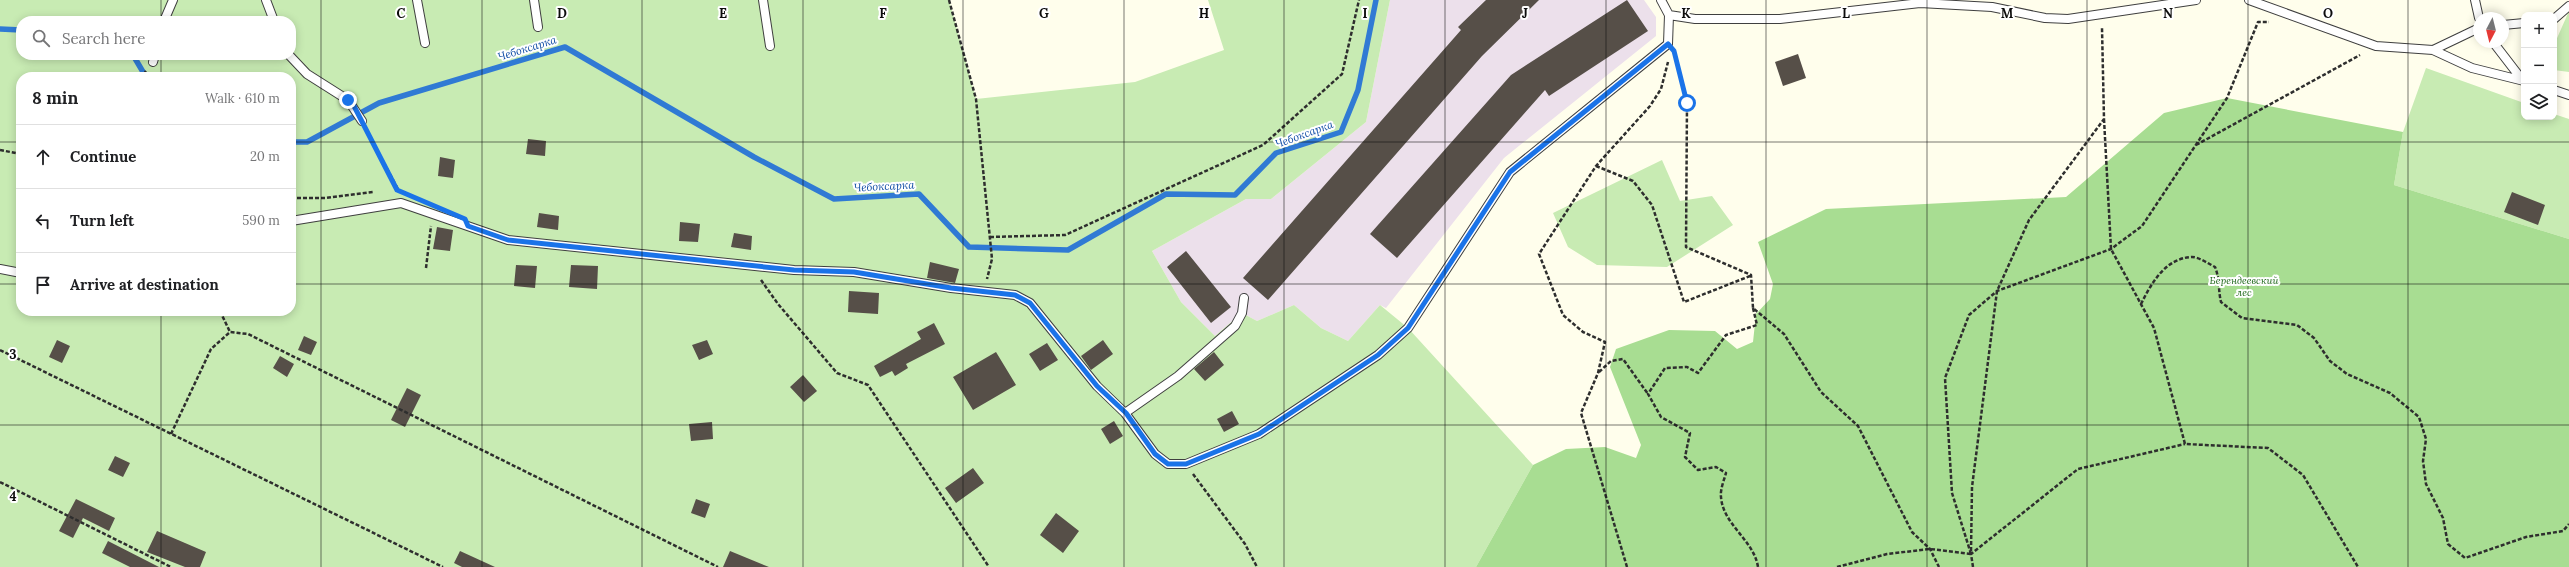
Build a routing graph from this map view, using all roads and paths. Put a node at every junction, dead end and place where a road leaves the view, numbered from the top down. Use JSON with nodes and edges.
{"nodes":[{"id":1,"x":173,"y":0,"type":"edge"},
{"id":2,"x":266,"y":0,"type":"edge"},
{"id":3,"x":417,"y":0,"type":"edge"},
{"id":4,"x":534,"y":0,"type":"edge"},
{"id":5,"x":763,"y":0,"type":"edge"},
{"id":6,"x":949,"y":0,"type":"edge"},
{"id":7,"x":1358,"y":0,"type":"edge"},
{"id":8,"x":1661,"y":0,"type":"edge"},
{"id":9,"x":2196,"y":0,"type":"edge"},
{"id":10,"x":2248,"y":0,"type":"edge"},
{"id":11,"x":2474,"y":0,"type":"edge"},
{"id":12,"x":2569,"y":6,"type":"edge"},
{"id":13,"x":2477,"y":12,"type":"edge"},
{"id":14,"x":1669,"y":15,"type":"junction"},
{"id":15,"x":2101,"y":15,"type":"junction"},
{"id":16,"x":166,"y":16,"type":"edge"},
{"id":17,"x":272,"y":16,"type":"edge"},
{"id":18,"x":2557,"y":16,"type":"edge"},
{"id":19,"x":2272,"y":22,"type":"dead end"},
{"id":20,"x":2521,"y":23,"type":"edge"},
{"id":21,"x":2509,"y":24,"type":"edge"},
{"id":22,"x":538,"y":27,"type":"dead end"},
{"id":23,"x":2473,"y":31,"type":"edge"},
{"id":24,"x":425,"y":43,"type":"dead end"},
{"id":25,"x":1668,"y":44,"type":"junction"},
{"id":26,"x":770,"y":46,"type":"dead end"},
{"id":27,"x":2376,"y":46,"type":"junction"},
{"id":28,"x":2498,"y":48,"type":"edge"},
{"id":29,"x":2433,"y":50,"type":"junction"},
{"id":30,"x":294,"y":60,"type":"edge"},
{"id":31,"x":2521,"y":77,"type":"edge"},
{"id":32,"x":2521,"y":80,"type":"edge"},
{"id":33,"x":2557,"y":91,"type":"edge"},
{"id":34,"x":2569,"y":95,"type":"edge"},
{"id":35,"x":2104,"y":119,"type":"junction"},
{"id":36,"x":362,"y":121,"type":"joint"},
{"id":37,"x":2195,"y":146,"type":"junction"},
{"id":38,"x":0,"y":150,"type":"edge"},
{"id":39,"x":16,"y":153,"type":"edge"},
{"id":40,"x":1596,"y":166,"type":"junction"},
{"id":41,"x":397,"y":190,"type":"junction"},
{"id":42,"x":390,"y":191,"type":"dead end"},
{"id":43,"x":375,"y":192,"type":"dead end"},
{"id":44,"x":404,"y":193,"type":"dead end"},
{"id":45,"x":296,"y":198,"type":"edge"},
{"id":46,"x":432,"y":214,"type":"junction"},
{"id":47,"x":296,"y":220,"type":"edge"},
{"id":48,"x":990,"y":237,"type":"junction"},
{"id":49,"x":2111,"y":249,"type":"junction"},
{"id":50,"x":749,"y":264,"type":"junction"},
{"id":51,"x":426,"y":268,"type":"dead end"},
{"id":52,"x":0,"y":269,"type":"edge"},
{"id":53,"x":16,"y":272,"type":"edge"},
{"id":54,"x":1751,"y":275,"type":"junction"},
{"id":55,"x":985,"y":290,"type":"junction"},
{"id":56,"x":1997,"y":291,"type":"junction"},
{"id":57,"x":1244,"y":298,"type":"dead end"},
{"id":58,"x":2141,"y":304,"type":"junction"},
{"id":59,"x":1753,"y":308,"type":"junction"},
{"id":60,"x":222,"y":316,"type":"edge"},
{"id":61,"x":230,"y":332,"type":"junction"},
{"id":62,"x":0,"y":350,"type":"edge"},
{"id":63,"x":1598,"y":373,"type":"junction"},
{"id":64,"x":1648,"y":394,"type":"junction"},
{"id":65,"x":1126,"y":413,"type":"junction"},
{"id":66,"x":171,"y":434,"type":"junction"},
{"id":67,"x":2185,"y":444,"type":"junction"},
{"id":68,"x":1186,"y":464,"type":"junction"},
{"id":69,"x":0,"y":482,"type":"edge"},
{"id":70,"x":2569,"y":524,"type":"edge"},
{"id":71,"x":1930,"y":549,"type":"junction"},
{"id":72,"x":1971,"y":554,"type":"junction"},
{"id":73,"x":171,"y":567,"type":"edge"},
{"id":74,"x":443,"y":567,"type":"edge"},
{"id":75,"x":718,"y":567,"type":"edge"},
{"id":76,"x":989,"y":567,"type":"edge"},
{"id":77,"x":1257,"y":567,"type":"edge"},
{"id":78,"x":1627,"y":567,"type":"edge"},
{"id":79,"x":1758,"y":567,"type":"edge"},
{"id":80,"x":1837,"y":567,"type":"edge"},
{"id":81,"x":1940,"y":567,"type":"edge"},
{"id":82,"x":1973,"y":567,"type":"edge"},
{"id":83,"x":2358,"y":567,"type":"edge"}],
"edges":[{"from":1,"to":16,"type":"lane"},
{"from":2,"to":17,"type":"lane"},
{"from":3,"to":24,"type":"lane"},
{"from":4,"to":22,"type":"lane"},
{"from":5,"to":26,"type":"lane"},
{"from":6,"to":48,"type":"path"},
{"from":7,"to":48,"type":"path"},
{"from":8,"to":14,"type":"lane"},
{"from":9,"to":15,"type":"lane"},
{"from":10,"to":27,"type":"lane"},
{"from":11,"to":13,"type":"lane"},
{"from":12,"to":18,"type":"lane"},
{"from":14,"to":15,"type":"lane"},
{"from":14,"to":25,"type":"lane"},
{"from":15,"to":35,"type":"path"},
{"from":19,"to":37,"type":"path"},
{"from":20,"to":21,"type":"lane"},
{"from":23,"to":29,"type":"lane"},
{"from":25,"to":40,"type":"path"},
{"from":25,"to":54,"type":"path"},
{"from":25,"to":68,"type":"lane"},
{"from":27,"to":29,"type":"lane"},
{"from":27,"to":37,"type":"path"},
{"from":28,"to":31,"type":"lane"},
{"from":29,"to":32,"type":"lane"},
{"from":30,"to":36,"type":"lane"},
{"from":33,"to":34,"type":"lane"},
{"from":35,"to":49,"type":"path"},
{"from":35,"to":56,"type":"path"},
{"from":36,"to":41,"type":"path"},
{"from":37,"to":49,"type":"path"},
{"from":38,"to":39,"type":"path"},
{"from":40,"to":54,"type":"path"},
{"from":40,"to":63,"type":"path"},
{"from":41,"to":42,"type":"path"},
{"from":41,"to":44,"type":"path"},
{"from":43,"to":45,"type":"path"},
{"from":46,"to":47,"type":"lane"},
{"from":46,"to":50,"type":"lane"},
{"from":46,"to":51,"type":"path"},
{"from":48,"to":55,"type":"path"},
{"from":49,"to":56,"type":"path"},
{"from":49,"to":58,"type":"path"},
{"from":50,"to":55,"type":"lane"},
{"from":50,"to":76,"type":"path"},
{"from":52,"to":53,"type":"lane"},
{"from":54,"to":59,"type":"path"},
{"from":55,"to":65,"type":"lane"},
{"from":56,"to":72,"type":"path"},
{"from":56,"to":72,"type":"path"},
{"from":57,"to":65,"type":"lane"},
{"from":58,"to":67,"type":"path"},
{"from":58,"to":70,"type":"path"},
{"from":59,"to":64,"type":"path"},
{"from":59,"to":71,"type":"path"},
{"from":60,"to":61,"type":"path"},
{"from":61,"to":66,"type":"path"},
{"from":61,"to":75,"type":"path"},
{"from":62,"to":66,"type":"path"},
{"from":63,"to":64,"type":"path"},
{"from":63,"to":78,"type":"path"},
{"from":64,"to":79,"type":"path"},
{"from":65,"to":68,"type":"lane"},
{"from":66,"to":74,"type":"path"},
{"from":67,"to":72,"type":"path"},
{"from":67,"to":83,"type":"path"},
{"from":68,"to":77,"type":"path"},
{"from":69,"to":73,"type":"path"},
{"from":71,"to":72,"type":"path"},
{"from":71,"to":80,"type":"path"},
{"from":71,"to":81,"type":"path"},
{"from":72,"to":82,"type":"path"}]}
